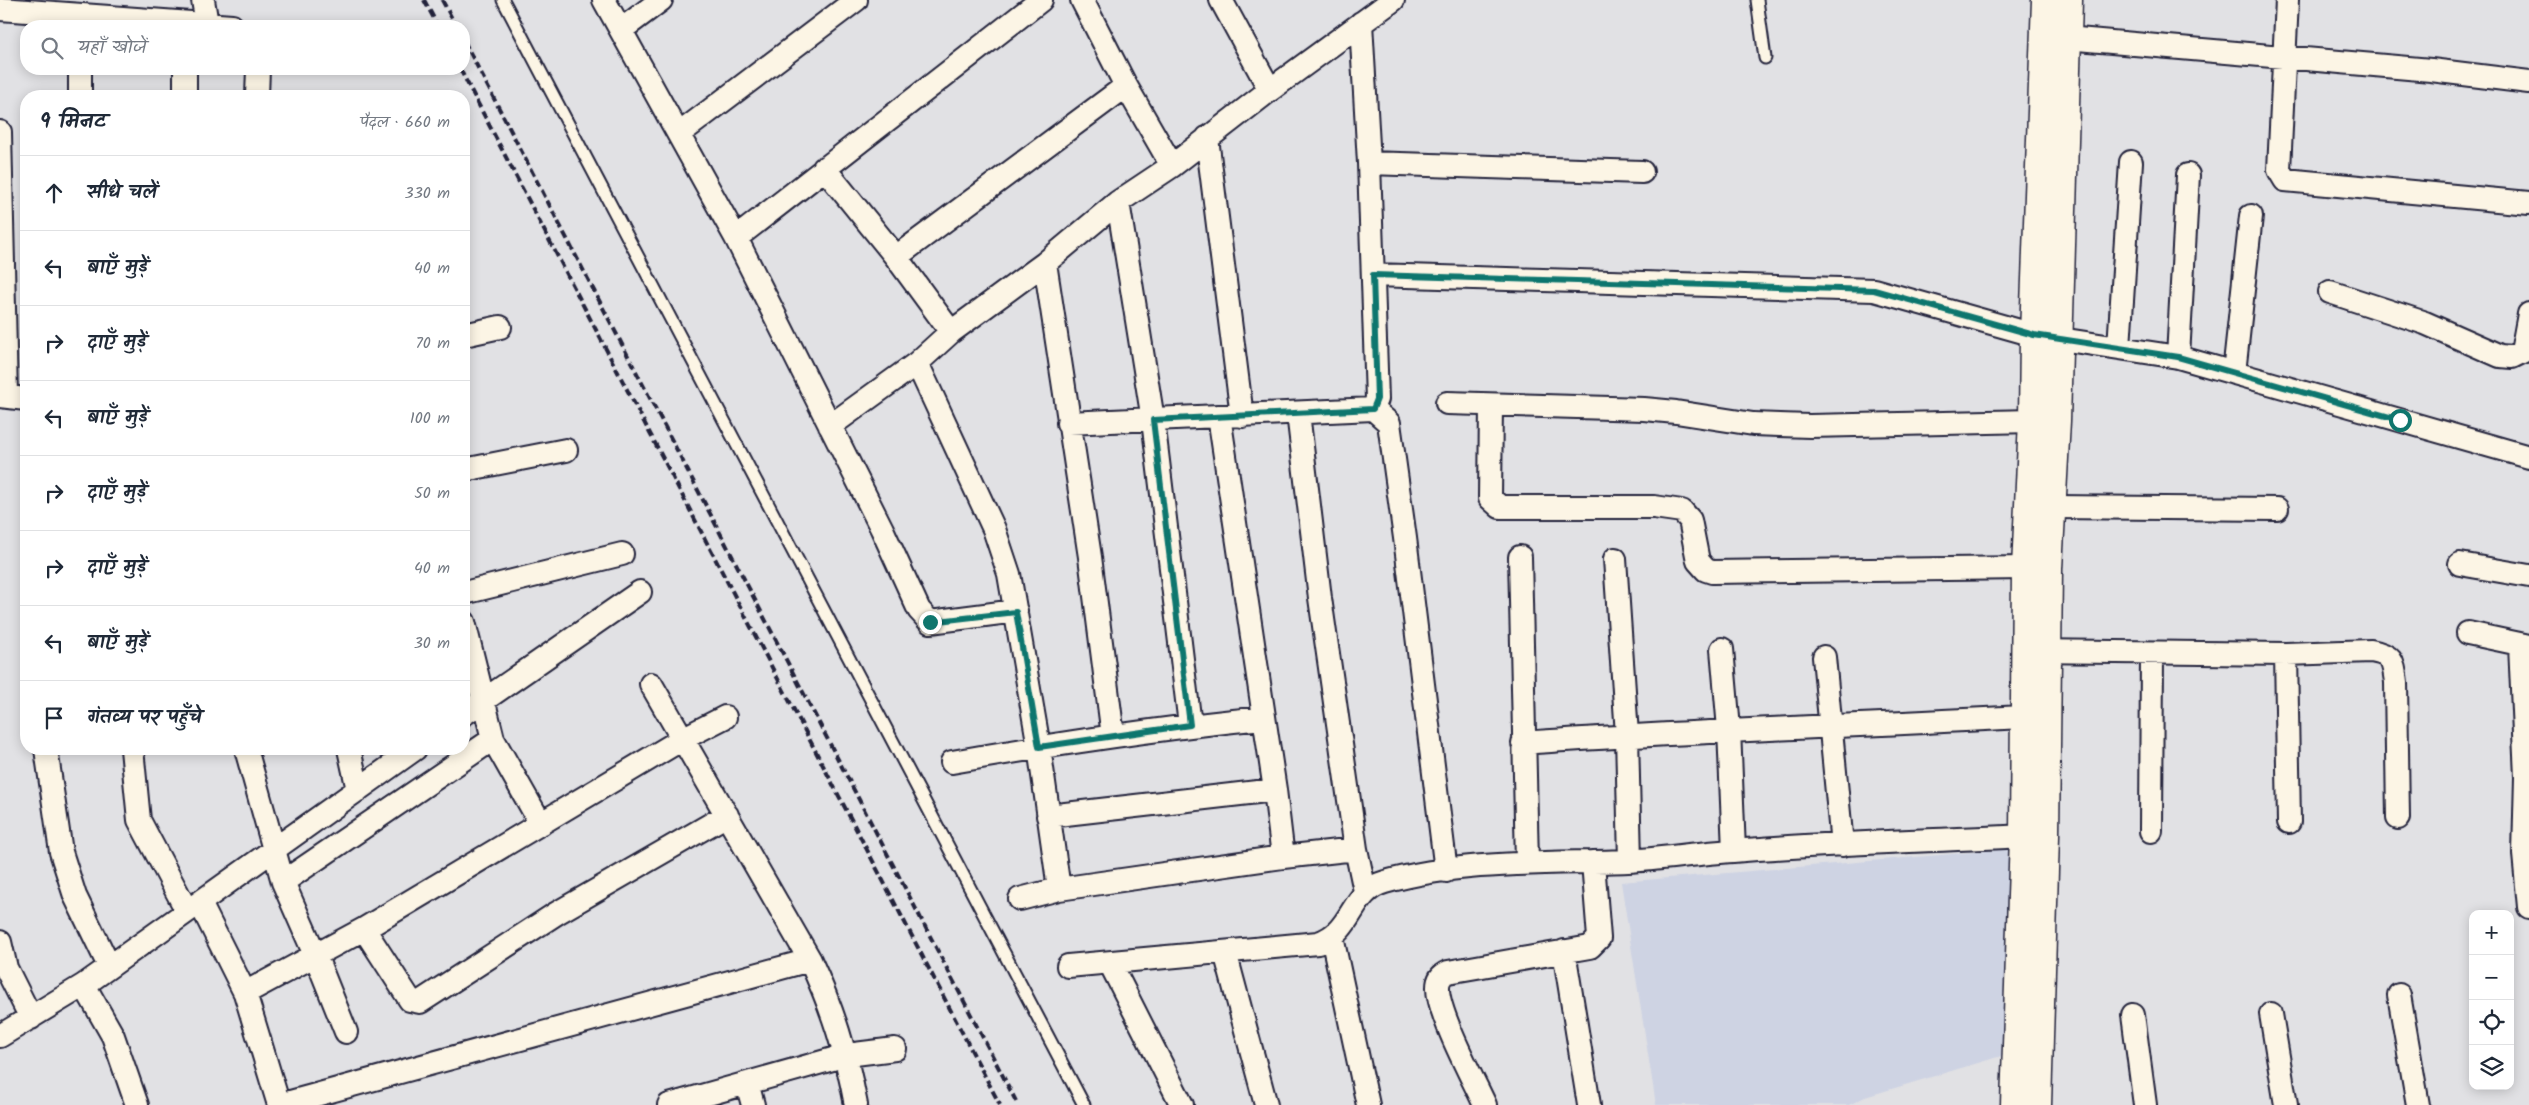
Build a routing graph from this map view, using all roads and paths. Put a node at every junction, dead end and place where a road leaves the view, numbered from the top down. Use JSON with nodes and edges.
{"nodes":[{"id":1,"x":203,"y":0,"type":"edge"},
{"id":2,"x":503,"y":0,"type":"edge"},
{"id":3,"x":604,"y":0,"type":"edge"},
{"id":4,"x":661,"y":0,"type":"edge"},
{"id":5,"x":856,"y":0,"type":"edge"},
{"id":6,"x":1041,"y":0,"type":"edge"},
{"id":7,"x":1082,"y":0,"type":"edge"},
{"id":8,"x":1221,"y":0,"type":"edge"},
{"id":9,"x":1393,"y":0,"type":"edge"},
{"id":10,"x":1757,"y":0,"type":"edge"},
{"id":11,"x":2046,"y":0,"type":"edge"},
{"id":12,"x":2068,"y":0,"type":"edge"},
{"id":13,"x":2287,"y":0,"type":"edge"},
{"id":14,"x":0,"y":9,"type":"edge"},
{"id":15,"x":81,"y":14,"type":"edge"},
{"id":16,"x":148,"y":20,"type":"edge"},
{"id":17,"x":195,"y":20,"type":"edge"},
{"id":18,"x":1361,"y":23,"type":"junction"},
{"id":19,"x":621,"y":30,"type":"junction"},
{"id":20,"x":2066,"y":38,"type":"junction"},
{"id":21,"x":1765,"y":58,"type":"dead end"},
{"id":22,"x":2284,"y":58,"type":"junction"},
{"id":23,"x":80,"y":75,"type":"edge"},
{"id":24,"x":185,"y":75,"type":"edge"},
{"id":25,"x":258,"y":75,"type":"edge"},
{"id":26,"x":2529,"y":82,"type":"edge"},
{"id":27,"x":1126,"y":86,"type":"junction"},
{"id":28,"x":80,"y":90,"type":"edge"},
{"id":29,"x":185,"y":90,"type":"edge"},
{"id":30,"x":257,"y":90,"type":"edge"},
{"id":31,"x":1270,"y":90,"type":"junction"},
{"id":32,"x":0,"y":132,"type":"edge"},
{"id":33,"x":679,"y":134,"type":"junction"},
{"id":34,"x":1207,"y":138,"type":"junction"},
{"id":35,"x":2131,"y":162,"type":"dead end"},
{"id":36,"x":1370,"y":163,"type":"junction"},
{"id":37,"x":1172,"y":166,"type":"junction"},
{"id":38,"x":824,"y":168,"type":"junction"},
{"id":39,"x":1642,"y":172,"type":"dead end"},
{"id":40,"x":2188,"y":175,"type":"dead end"},
{"id":41,"x":1118,"y":202,"type":"junction"},
{"id":42,"x":2529,"y":203,"type":"edge"},
{"id":43,"x":2252,"y":216,"type":"dead end"},
{"id":44,"x":736,"y":238,"type":"junction"},
{"id":45,"x":896,"y":257,"type":"junction"},
{"id":46,"x":1045,"y":263,"type":"junction"},
{"id":47,"x":1373,"y":275,"type":"junction"},
{"id":48,"x":2330,"y":292,"type":"dead end"},
{"id":49,"x":2529,"y":314,"type":"edge"},
{"id":50,"x":500,"y":327,"type":"dead end"},
{"id":51,"x":951,"y":332,"type":"junction"},
{"id":52,"x":470,"y":334,"type":"edge"},
{"id":53,"x":2045,"y":337,"type":"junction"},
{"id":54,"x":2119,"y":347,"type":"junction"},
{"id":55,"x":2178,"y":357,"type":"junction"},
{"id":56,"x":916,"y":363,"type":"junction"},
{"id":57,"x":2234,"y":373,"type":"junction"},
{"id":58,"x":11,"y":397,"type":"edge"},
{"id":59,"x":1447,"y":403,"type":"dead end"},
{"id":60,"x":1491,"y":405,"type":"junction"},
{"id":61,"x":1373,"y":409,"type":"junction"},
{"id":62,"x":1298,"y":413,"type":"junction"},
{"id":63,"x":1219,"y":416,"type":"junction"},
{"id":64,"x":1242,"y":416,"type":"junction"},
{"id":65,"x":1153,"y":420,"type":"junction"},
{"id":66,"x":2034,"y":421,"type":"junction"},
{"id":67,"x":1068,"y":423,"type":"junction"},
{"id":68,"x":830,"y":426,"type":"junction"},
{"id":69,"x":566,"y":450,"type":"dead end"},
{"id":70,"x":2529,"y":457,"type":"edge"},
{"id":71,"x":470,"y":469,"type":"edge"},
{"id":72,"x":2052,"y":507,"type":"junction"},
{"id":73,"x":2277,"y":509,"type":"dead end"},
{"id":74,"x":622,"y":554,"type":"dead end"},
{"id":75,"x":1520,"y":557,"type":"dead end"},
{"id":76,"x":1615,"y":559,"type":"dead end"},
{"id":77,"x":2460,"y":564,"type":"dead end"},
{"id":78,"x":2026,"y":568,"type":"junction"},
{"id":79,"x":2529,"y":576,"type":"edge"},
{"id":80,"x":470,"y":592,"type":"edge"},
{"id":81,"x":640,"y":592,"type":"dead end"},
{"id":82,"x":1016,"y":612,"type":"junction"},
{"id":83,"x":2468,"y":633,"type":"dead end"},
{"id":84,"x":2525,"y":645,"type":"edge"},
{"id":85,"x":470,"y":647,"type":"edge"},
{"id":86,"x":1722,"y":649,"type":"dead end"},
{"id":87,"x":2036,"y":651,"type":"junction"},
{"id":88,"x":2152,"y":653,"type":"junction"},
{"id":89,"x":2286,"y":654,"type":"junction"},
{"id":90,"x":1824,"y":658,"type":"dead end"},
{"id":91,"x":651,"y":684,"type":"dead end"},
{"id":92,"x":483,"y":700,"type":"junction"},
{"id":93,"x":470,"y":710,"type":"edge"},
{"id":94,"x":725,"y":717,"type":"dead end"},
{"id":95,"x":2024,"y":717,"type":"junction"},
{"id":96,"x":1263,"y":718,"type":"junction"},
{"id":97,"x":1190,"y":725,"type":"junction"},
{"id":98,"x":1830,"y":727,"type":"junction"},
{"id":99,"x":1729,"y":729,"type":"junction"},
{"id":100,"x":1627,"y":735,"type":"junction"},
{"id":101,"x":1112,"y":736,"type":"junction"},
{"id":102,"x":684,"y":738,"type":"junction"},
{"id":103,"x":493,"y":739,"type":"junction"},
{"id":104,"x":1523,"y":743,"type":"junction"},
{"id":105,"x":1039,"y":747,"type":"junction"},
{"id":106,"x":47,"y":755,"type":"edge"},
{"id":107,"x":133,"y":755,"type":"edge"},
{"id":108,"x":248,"y":755,"type":"edge"},
{"id":109,"x":350,"y":755,"type":"edge"},
{"id":110,"x":407,"y":755,"type":"edge"},
{"id":111,"x":469,"y":755,"type":"edge"},
{"id":112,"x":470,"y":755,"type":"edge"},
{"id":113,"x":952,"y":762,"type":"dead end"},
{"id":114,"x":2528,"y":777,"type":"edge"},
{"id":115,"x":358,"y":790,"type":"junction"},
{"id":116,"x":1275,"y":790,"type":"junction"},
{"id":117,"x":727,"y":815,"type":"junction"},
{"id":118,"x":1048,"y":816,"type":"junction"},
{"id":119,"x":2398,"y":818,"type":"dead end"},
{"id":120,"x":2289,"y":822,"type":"dead end"},
{"id":121,"x":541,"y":824,"type":"junction"},
{"id":122,"x":2152,"y":831,"type":"dead end"},
{"id":123,"x":2024,"y":836,"type":"junction"},
{"id":124,"x":1842,"y":845,"type":"junction"},
{"id":125,"x":1356,"y":849,"type":"junction"},
{"id":126,"x":1734,"y":850,"type":"junction"},
{"id":127,"x":273,"y":851,"type":"junction"},
{"id":128,"x":1283,"y":857,"type":"junction"},
{"id":129,"x":1630,"y":861,"type":"junction"},
{"id":130,"x":1593,"y":862,"type":"junction"},
{"id":131,"x":1527,"y":863,"type":"junction"},
{"id":132,"x":1446,"y":871,"type":"junction"},
{"id":133,"x":282,"y":882,"type":"junction"},
{"id":134,"x":1060,"y":889,"type":"junction"},
{"id":135,"x":1365,"y":891,"type":"junction"},
{"id":136,"x":1020,"y":899,"type":"dead end"},
{"id":137,"x":194,"y":907,"type":"junction"},
{"id":138,"x":2529,"y":907,"type":"edge"},
{"id":139,"x":364,"y":929,"type":"junction"},
{"id":140,"x":1332,"y":937,"type":"junction"},
{"id":141,"x":0,"y":942,"type":"edge"},
{"id":142,"x":1564,"y":951,"type":"junction"},
{"id":143,"x":1225,"y":952,"type":"junction"},
{"id":144,"x":316,"y":957,"type":"junction"},
{"id":145,"x":810,"y":960,"type":"junction"},
{"id":146,"x":1110,"y":963,"type":"junction"},
{"id":147,"x":109,"y":966,"type":"junction"},
{"id":148,"x":1068,"y":966,"type":"dead end"},
{"id":149,"x":84,"y":985,"type":"junction"},
{"id":150,"x":245,"y":992,"type":"junction"},
{"id":151,"x":2399,"y":995,"type":"dead end"},
{"id":152,"x":2271,"y":1014,"type":"dead end"},
{"id":153,"x":2133,"y":1015,"type":"dead end"},
{"id":154,"x":31,"y":1018,"type":"junction"},
{"id":155,"x":346,"y":1032,"type":"dead end"},
{"id":156,"x":0,"y":1036,"type":"edge"},
{"id":157,"x":895,"y":1049,"type":"dead end"},
{"id":158,"x":847,"y":1055,"type":"junction"},
{"id":159,"x":747,"y":1084,"type":"junction"},
{"id":160,"x":137,"y":1105,"type":"edge"},
{"id":161,"x":279,"y":1105,"type":"edge"},
{"id":162,"x":669,"y":1105,"type":"edge"},
{"id":163,"x":753,"y":1105,"type":"edge"},
{"id":164,"x":856,"y":1105,"type":"edge"},
{"id":165,"x":1084,"y":1105,"type":"edge"},
{"id":166,"x":1182,"y":1105,"type":"edge"},
{"id":167,"x":1266,"y":1105,"type":"edge"},
{"id":168,"x":1368,"y":1105,"type":"edge"},
{"id":169,"x":1485,"y":1105,"type":"edge"},
{"id":170,"x":1589,"y":1105,"type":"edge"},
{"id":171,"x":2015,"y":1105,"type":"edge"},
{"id":172,"x":2037,"y":1105,"type":"edge"},
{"id":173,"x":2145,"y":1105,"type":"edge"},
{"id":174,"x":2286,"y":1105,"type":"edge"},
{"id":175,"x":2418,"y":1105,"type":"edge"}],
"edges":[{"from":1,"to":17,"type":"street"},
{"from":2,"to":165,"type":"lane"},
{"from":3,"to":19,"type":"street"},
{"from":4,"to":19,"type":"street"},
{"from":5,"to":33,"type":"street"},
{"from":6,"to":38,"type":"street"},
{"from":7,"to":27,"type":"street"},
{"from":8,"to":31,"type":"street"},
{"from":9,"to":18,"type":"street"},
{"from":10,"to":21,"type":"lane"},
{"from":11,"to":53,"type":"main road"},
{"from":12,"to":20,"type":"main road"},
{"from":13,"to":22,"type":"street"},
{"from":14,"to":15,"type":"street"},
{"from":15,"to":16,"type":"street"},
{"from":18,"to":31,"type":"street"},
{"from":18,"to":36,"type":"street"},
{"from":19,"to":33,"type":"street"},
{"from":20,"to":22,"type":"street"},
{"from":20,"to":53,"type":"main road"},
{"from":22,"to":26,"type":"street"},
{"from":22,"to":42,"type":"street"},
{"from":23,"to":28,"type":"street"},
{"from":24,"to":29,"type":"street"},
{"from":25,"to":30,"type":"street"},
{"from":27,"to":37,"type":"street"},
{"from":27,"to":45,"type":"street"},
{"from":31,"to":34,"type":"street"},
{"from":32,"to":58,"type":"street"},
{"from":33,"to":44,"type":"street"},
{"from":34,"to":37,"type":"street"},
{"from":34,"to":64,"type":"street"},
{"from":35,"to":54,"type":"street"},
{"from":36,"to":39,"type":"street"},
{"from":36,"to":47,"type":"street"},
{"from":37,"to":41,"type":"street"},
{"from":38,"to":44,"type":"street"},
{"from":38,"to":45,"type":"street"},
{"from":40,"to":55,"type":"street"},
{"from":41,"to":46,"type":"street"},
{"from":41,"to":65,"type":"street"},
{"from":43,"to":57,"type":"street"},
{"from":44,"to":68,"type":"street"},
{"from":45,"to":51,"type":"street"},
{"from":46,"to":51,"type":"street"},
{"from":46,"to":67,"type":"street"},
{"from":47,"to":53,"type":"street"},
{"from":47,"to":61,"type":"street"},
{"from":48,"to":49,"type":"street"},
{"from":50,"to":52,"type":"street"},
{"from":51,"to":56,"type":"street"},
{"from":53,"to":54,"type":"street"},
{"from":53,"to":66,"type":"main road"},
{"from":53,"to":72,"type":"main road"},
{"from":54,"to":55,"type":"street"},
{"from":55,"to":57,"type":"street"},
{"from":56,"to":68,"type":"street"},
{"from":56,"to":82,"type":"street"},
{"from":57,"to":70,"type":"street"},
{"from":59,"to":60,"type":"street"},
{"from":60,"to":66,"type":"street"},
{"from":60,"to":78,"type":"street"},
{"from":61,"to":62,"type":"street"},
{"from":61,"to":132,"type":"street"},
{"from":62,"to":64,"type":"street"},
{"from":62,"to":125,"type":"street"},
{"from":63,"to":64,"type":"street"},
{"from":63,"to":65,"type":"street"},
{"from":63,"to":96,"type":"street"},
{"from":65,"to":67,"type":"street"},
{"from":65,"to":97,"type":"street"},
{"from":66,"to":78,"type":"main road"},
{"from":67,"to":101,"type":"street"},
{"from":68,"to":82,"type":"street"},
{"from":69,"to":71,"type":"street"},
{"from":72,"to":73,"type":"street"},
{"from":72,"to":87,"type":"main road"},
{"from":74,"to":80,"type":"street"},
{"from":75,"to":104,"type":"street"},
{"from":76,"to":100,"type":"street"},
{"from":77,"to":79,"type":"street"},
{"from":78,"to":87,"type":"main road"},
{"from":81,"to":92,"type":"street"},
{"from":82,"to":105,"type":"street"},
{"from":83,"to":84,"type":"street"},
{"from":84,"to":114,"type":"street"},
{"from":85,"to":92,"type":"street"},
{"from":86,"to":99,"type":"street"},
{"from":87,"to":88,"type":"street"},
{"from":87,"to":95,"type":"main road"},
{"from":87,"to":172,"type":"main road"},
{"from":88,"to":89,"type":"street"},
{"from":88,"to":122,"type":"street"},
{"from":89,"to":119,"type":"street"},
{"from":89,"to":120,"type":"street"},
{"from":90,"to":98,"type":"street"},
{"from":91,"to":102,"type":"street"},
{"from":92,"to":93,"type":"street"},
{"from":92,"to":103,"type":"street"},
{"from":94,"to":102,"type":"street"},
{"from":95,"to":98,"type":"street"},
{"from":95,"to":123,"type":"main road"},
{"from":96,"to":97,"type":"street"},
{"from":96,"to":116,"type":"street"},
{"from":97,"to":101,"type":"street"},
{"from":98,"to":99,"type":"street"},
{"from":98,"to":124,"type":"street"},
{"from":99,"to":100,"type":"street"},
{"from":99,"to":126,"type":"street"},
{"from":100,"to":104,"type":"street"},
{"from":100,"to":129,"type":"street"},
{"from":101,"to":105,"type":"street"},
{"from":102,"to":117,"type":"street"},
{"from":102,"to":121,"type":"street"},
{"from":103,"to":112,"type":"street"},
{"from":103,"to":121,"type":"street"},
{"from":104,"to":131,"type":"street"},
{"from":105,"to":113,"type":"street"},
{"from":105,"to":118,"type":"street"},
{"from":106,"to":147,"type":"street"},
{"from":107,"to":137,"type":"street"},
{"from":108,"to":127,"type":"street"},
{"from":109,"to":115,"type":"street"},
{"from":110,"to":115,"type":"street"},
{"from":111,"to":133,"type":"street"},
{"from":114,"to":138,"type":"street"},
{"from":115,"to":127,"type":"street"},
{"from":116,"to":118,"type":"street"},
{"from":116,"to":128,"type":"street"},
{"from":117,"to":139,"type":"street"},
{"from":117,"to":145,"type":"street"},
{"from":118,"to":134,"type":"street"},
{"from":121,"to":139,"type":"street"},
{"from":123,"to":124,"type":"street"},
{"from":123,"to":171,"type":"main road"},
{"from":124,"to":126,"type":"street"},
{"from":125,"to":128,"type":"street"},
{"from":125,"to":135,"type":"street"},
{"from":126,"to":129,"type":"street"},
{"from":127,"to":133,"type":"street"},
{"from":127,"to":137,"type":"street"},
{"from":128,"to":134,"type":"street"},
{"from":129,"to":130,"type":"street"},
{"from":130,"to":131,"type":"street"},
{"from":130,"to":142,"type":"street"},
{"from":131,"to":132,"type":"street"},
{"from":132,"to":135,"type":"street"},
{"from":133,"to":144,"type":"street"},
{"from":134,"to":136,"type":"street"},
{"from":135,"to":140,"type":"street"},
{"from":137,"to":147,"type":"street"},
{"from":137,"to":150,"type":"street"},
{"from":139,"to":144,"type":"street"},
{"from":140,"to":143,"type":"street"},
{"from":140,"to":168,"type":"street"},
{"from":141,"to":154,"type":"street"},
{"from":142,"to":169,"type":"street"},
{"from":142,"to":170,"type":"street"},
{"from":143,"to":146,"type":"street"},
{"from":143,"to":167,"type":"street"},
{"from":144,"to":150,"type":"street"},
{"from":144,"to":155,"type":"street"},
{"from":145,"to":158,"type":"street"},
{"from":145,"to":161,"type":"street"},
{"from":146,"to":148,"type":"street"},
{"from":146,"to":166,"type":"street"},
{"from":147,"to":149,"type":"street"},
{"from":149,"to":154,"type":"street"},
{"from":149,"to":160,"type":"street"},
{"from":150,"to":161,"type":"street"},
{"from":151,"to":175,"type":"street"},
{"from":152,"to":174,"type":"street"},
{"from":153,"to":173,"type":"street"},
{"from":154,"to":156,"type":"street"},
{"from":157,"to":158,"type":"street"},
{"from":158,"to":159,"type":"street"},
{"from":158,"to":164,"type":"street"},
{"from":159,"to":162,"type":"street"},
{"from":159,"to":163,"type":"street"}]}
